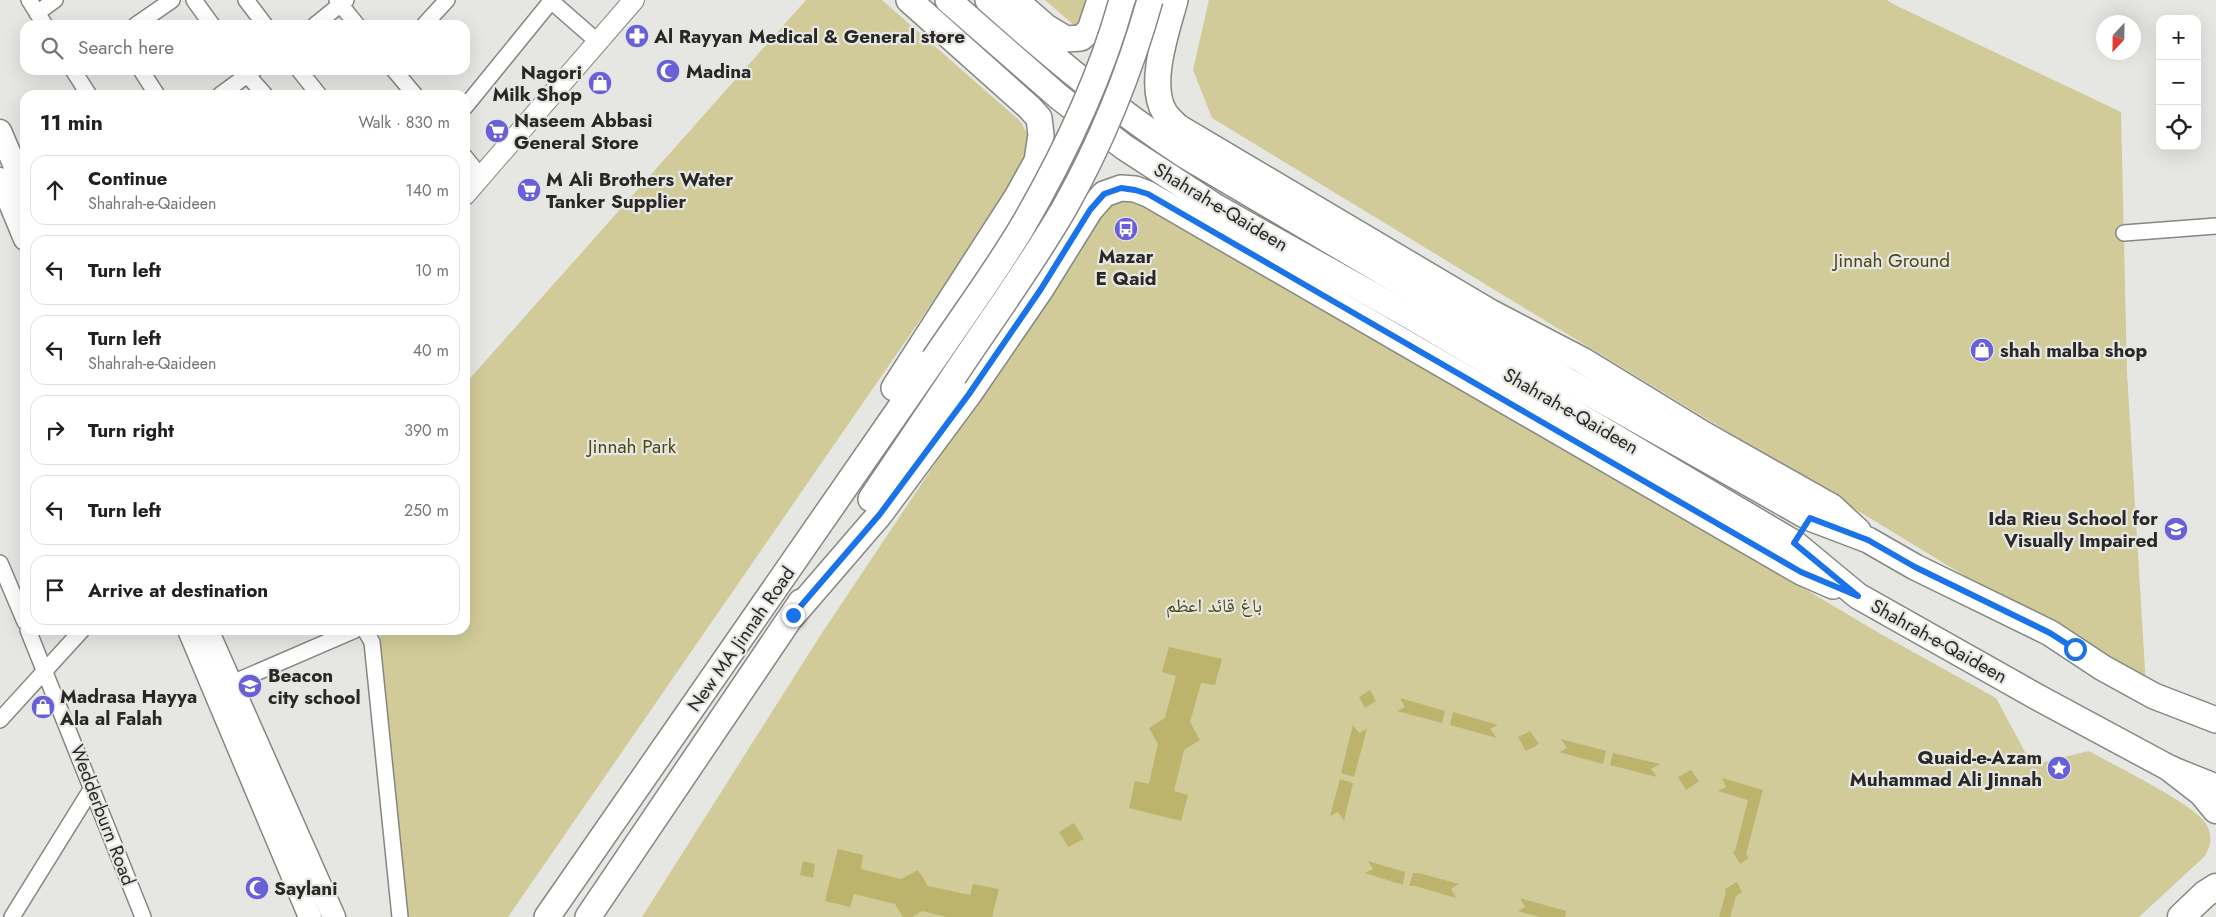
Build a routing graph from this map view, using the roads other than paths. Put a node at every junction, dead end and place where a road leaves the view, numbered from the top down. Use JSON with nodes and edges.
{"nodes":[{"id":1,"x":55,"y":0,"type":"edge"},
{"id":2,"x":172,"y":0,"type":"edge"},
{"id":3,"x":194,"y":0,"type":"edge"},
{"id":4,"x":246,"y":0,"type":"edge"},
{"id":5,"x":446,"y":0,"type":"edge"},
{"id":6,"x":551,"y":0,"type":"edge"},
{"id":7,"x":634,"y":0,"type":"edge"},
{"id":8,"x":909,"y":0,"type":"edge"},
{"id":9,"x":948,"y":0,"type":"edge"},
{"id":10,"x":988,"y":0,"type":"edge"},
{"id":11,"x":1015,"y":0,"type":"edge"},
{"id":12,"x":1100,"y":0,"type":"edge"},
{"id":13,"x":1122,"y":0,"type":"edge"},
{"id":14,"x":1150,"y":0,"type":"edge"},
{"id":15,"x":1175,"y":0,"type":"edge"},
{"id":16,"x":341,"y":2,"type":"edge"},
{"id":17,"x":155,"y":5,"type":"edge"},
{"id":18,"x":37,"y":13,"type":"edge"},
{"id":19,"x":141,"y":20,"type":"edge"},
{"id":20,"x":208,"y":20,"type":"edge"},
{"id":21,"x":261,"y":20,"type":"edge"},
{"id":22,"x":321,"y":20,"type":"edge"},
{"id":23,"x":354,"y":20,"type":"edge"},
{"id":24,"x":428,"y":20,"type":"edge"},
{"id":25,"x":598,"y":42,"type":"junction"},
{"id":26,"x":76,"y":75,"type":"edge"},
{"id":27,"x":144,"y":75,"type":"edge"},
{"id":28,"x":244,"y":75,"type":"edge"},
{"id":29,"x":250,"y":75,"type":"edge"},
{"id":30,"x":303,"y":75,"type":"edge"},
{"id":31,"x":398,"y":75,"type":"edge"},
{"id":32,"x":86,"y":90,"type":"edge"},
{"id":33,"x":154,"y":90,"type":"edge"},
{"id":34,"x":226,"y":90,"type":"edge"},
{"id":35,"x":261,"y":90,"type":"edge"},
{"id":36,"x":315,"y":90,"type":"edge"},
{"id":37,"x":410,"y":90,"type":"edge"},
{"id":38,"x":470,"y":100,"type":"edge"},
{"id":39,"x":0,"y":131,"type":"edge"},
{"id":40,"x":470,"y":164,"type":"edge"},
{"id":41,"x":480,"y":177,"type":"junction"},
{"id":42,"x":20,"y":178,"type":"edge"},
{"id":43,"x":0,"y":179,"type":"edge"},
{"id":44,"x":470,"y":188,"type":"edge"},
{"id":45,"x":2216,"y":226,"type":"edge"},
{"id":46,"x":20,"y":227,"type":"edge"},
{"id":47,"x":2124,"y":233,"type":"dead end"},
{"id":48,"x":854,"y":477,"type":"junction"},
{"id":49,"x":1810,"y":518,"type":"junction"},
{"id":50,"x":1868,"y":540,"type":"junction"},
{"id":51,"x":1794,"y":543,"type":"junction"},
{"id":52,"x":0,"y":563,"type":"edge"},
{"id":53,"x":1858,"y":596,"type":"junction"},
{"id":54,"x":20,"y":610,"type":"edge"},
{"id":55,"x":793,"y":615,"type":"junction"},
{"id":56,"x":30,"y":635,"type":"edge"},
{"id":57,"x":77,"y":635,"type":"edge"},
{"id":58,"x":191,"y":635,"type":"edge"},
{"id":59,"x":209,"y":635,"type":"edge"},
{"id":60,"x":343,"y":635,"type":"edge"},
{"id":61,"x":368,"y":635,"type":"edge"},
{"id":62,"x":45,"y":670,"type":"junction"},
{"id":63,"x":230,"y":684,"type":"junction"},
{"id":64,"x":0,"y":720,"type":"edge"},
{"id":65,"x":2216,"y":720,"type":"edge"},
{"id":66,"x":2172,"y":769,"type":"junction"},
{"id":67,"x":2216,"y":787,"type":"edge"},
{"id":68,"x":92,"y":788,"type":"junction"},
{"id":69,"x":2216,"y":810,"type":"edge"},
{"id":70,"x":2212,"y":885,"type":"edge"},
{"id":71,"x":12,"y":917,"type":"edge"},
{"id":72,"x":142,"y":917,"type":"edge"},
{"id":73,"x":310,"y":917,"type":"edge"},
{"id":74,"x":334,"y":917,"type":"edge"},
{"id":75,"x":400,"y":917,"type":"edge"},
{"id":76,"x":547,"y":917,"type":"edge"},
{"id":77,"x":588,"y":917,"type":"edge"},
{"id":78,"x":2181,"y":917,"type":"edge"}],
"edges":[{"from":1,"to":18,"type":"street"},
{"from":2,"to":17,"type":"street"},
{"from":3,"to":20,"type":"street"},
{"from":4,"to":21,"type":"street"},
{"from":5,"to":24,"type":"street"},
{"from":6,"to":25,"type":"street"},
{"from":6,"to":38,"type":"street"},
{"from":7,"to":25,"type":"street"},
{"from":8,"to":48,"type":"main road"},
{"from":9,"to":51,"type":"main road","name":"Shahrah-e-Qaideen"},
{"from":10,"to":49,"type":"main road","name":"Shahrah-e-Qaideen"},
{"from":11,"to":12,"type":"main road"},
{"from":13,"to":48,"type":"main road","name":"New MA Jinnah Road","bridge":true},
{"from":14,"to":55,"type":"main road","bridge":true},
{"from":15,"to":50,"type":"main road"},
{"from":16,"to":22,"type":"street"},
{"from":16,"to":23,"type":"street"},
{"from":17,"to":19,"type":"street"},
{"from":25,"to":41,"type":"street"},
{"from":26,"to":32,"type":"street"},
{"from":27,"to":33,"type":"street"},
{"from":28,"to":34,"type":"street"},
{"from":29,"to":35,"type":"street"},
{"from":30,"to":36,"type":"street"},
{"from":31,"to":37,"type":"street"},
{"from":39,"to":42,"type":"main road"},
{"from":40,"to":41,"type":"street"},
{"from":41,"to":44,"type":"street"},
{"from":43,"to":46,"type":"main road"},
{"from":45,"to":47,"type":"street"},
{"from":48,"to":76,"type":"main road","name":"New MA Jinnah Road"},
{"from":49,"to":50,"type":"main road","name":"Shahrah-e-Qaideen"},
{"from":49,"to":51,"type":"main road"},
{"from":50,"to":65,"type":"main road","name":"Shahrah-e-Qaideen"},
{"from":51,"to":53,"type":"main road","name":"Shahrah-e-Qaideen"},
{"from":52,"to":54,"type":"street"},
{"from":53,"to":55,"type":"main road"},
{"from":53,"to":66,"type":"main road","name":"Shahrah-e-Qaideen"},
{"from":55,"to":77,"type":"main road"},
{"from":56,"to":62,"type":"street","name":"Wedderburn Road"},
{"from":57,"to":62,"type":"street"},
{"from":58,"to":73,"type":"main road"},
{"from":59,"to":63,"type":"main road"},
{"from":60,"to":63,"type":"street"},
{"from":61,"to":75,"type":"street"},
{"from":62,"to":64,"type":"street"},
{"from":62,"to":68,"type":"street","name":"Wedderburn Road"},
{"from":63,"to":74,"type":"main road"},
{"from":66,"to":67,"type":"main road","name":"Shahrah-e-Qaideen"},
{"from":66,"to":69,"type":"highway"},
{"from":68,"to":71,"type":"street"},
{"from":68,"to":72,"type":"street","name":"Wedderburn Road"},
{"from":70,"to":78,"type":"highway"}]}
